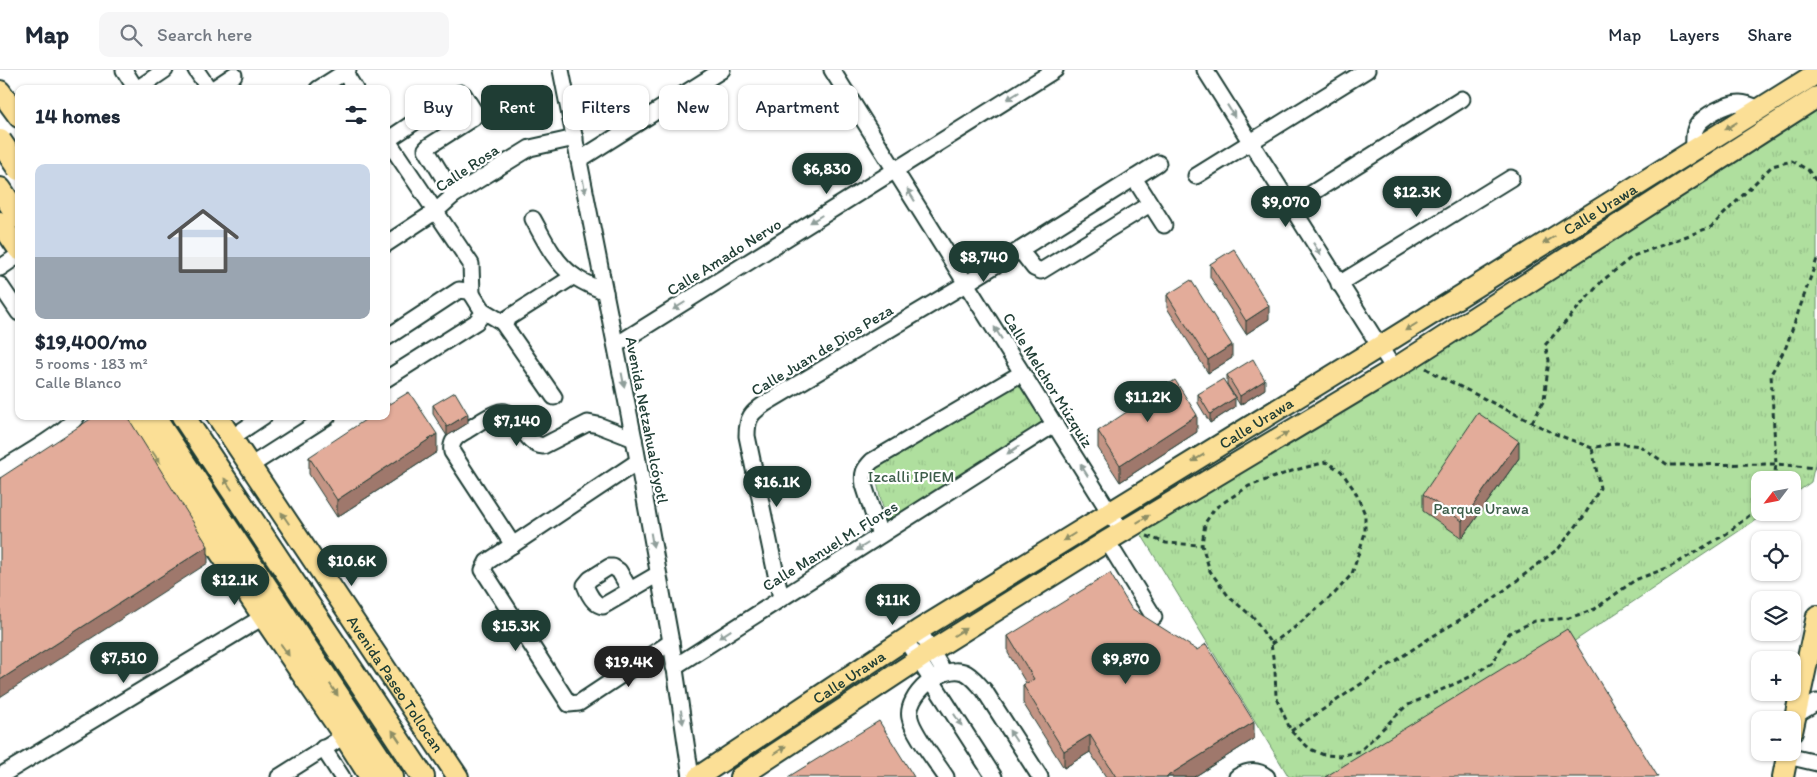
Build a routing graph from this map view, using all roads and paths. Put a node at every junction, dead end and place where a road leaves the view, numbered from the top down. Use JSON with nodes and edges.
{"nodes":[{"id":1,"x":124,"y":70,"type":"edge"},
{"id":2,"x":165,"y":70,"type":"edge"},
{"id":3,"x":196,"y":70,"type":"edge"},
{"id":4,"x":561,"y":70,"type":"edge"},
{"id":5,"x":722,"y":70,"type":"edge"},
{"id":6,"x":832,"y":70,"type":"edge"},
{"id":7,"x":1055,"y":70,"type":"edge"},
{"id":8,"x":1205,"y":70,"type":"edge"},
{"id":9,"x":1368,"y":70,"type":"edge"},
{"id":10,"x":345,"y":71,"type":"edge"},
{"id":11,"x":1817,"y":73,"type":"edge"},
{"id":12,"x":234,"y":76,"type":"dead end"},
{"id":13,"x":324,"y":80,"type":"edge"},
{"id":14,"x":133,"y":85,"type":"edge"},
{"id":15,"x":142,"y":85,"type":"edge"},
{"id":16,"x":205,"y":85,"type":"edge"},
{"id":17,"x":219,"y":85,"type":"edge"},
{"id":18,"x":353,"y":85,"type":"edge"},
{"id":19,"x":0,"y":91,"type":"edge"},
{"id":20,"x":1817,"y":97,"type":"edge"},
{"id":21,"x":1462,"y":99,"type":"dead end"},
{"id":22,"x":15,"y":112,"type":"edge"},
{"id":23,"x":390,"y":138,"type":"edge"},
{"id":24,"x":575,"y":138,"type":"junction"},
{"id":25,"x":0,"y":141,"type":"edge"},
{"id":26,"x":1250,"y":142,"type":"junction"},
{"id":27,"x":15,"y":144,"type":"edge"},
{"id":28,"x":390,"y":144,"type":"edge"},
{"id":29,"x":0,"y":154,"type":"edge"},
{"id":30,"x":579,"y":160,"type":"junction"},
{"id":31,"x":15,"y":163,"type":"edge"},
{"id":32,"x":1158,"y":163,"type":"dead end"},
{"id":33,"x":895,"y":170,"type":"junction"},
{"id":34,"x":1196,"y":176,"type":"dead end"},
{"id":35,"x":1134,"y":178,"type":"junction"},
{"id":36,"x":1511,"y":178,"type":"dead end"},
{"id":37,"x":1817,"y":182,"type":"edge"},
{"id":38,"x":1640,"y":183,"type":"junction"},
{"id":39,"x":0,"y":189,"type":"edge"},
{"id":40,"x":454,"y":195,"type":"junction"},
{"id":41,"x":1652,"y":203,"type":"junction"},
{"id":42,"x":1150,"y":204,"type":"junction"},
{"id":43,"x":1290,"y":206,"type":"junction"},
{"id":44,"x":15,"y":211,"type":"edge"},
{"id":45,"x":436,"y":211,"type":"junction"},
{"id":46,"x":533,"y":219,"type":"dead end"},
{"id":47,"x":0,"y":222,"type":"edge"},
{"id":48,"x":1164,"y":225,"type":"dead end"},
{"id":49,"x":390,"y":241,"type":"edge"},
{"id":50,"x":15,"y":244,"type":"edge"},
{"id":51,"x":1020,"y":250,"type":"junction"},
{"id":52,"x":15,"y":258,"type":"edge"},
{"id":53,"x":1817,"y":259,"type":"edge"},
{"id":54,"x":0,"y":268,"type":"edge"},
{"id":55,"x":574,"y":276,"type":"junction"},
{"id":56,"x":967,"y":284,"type":"junction"},
{"id":57,"x":1338,"y":284,"type":"junction"},
{"id":58,"x":0,"y":285,"type":"edge"},
{"id":59,"x":605,"y":292,"type":"junction"},
{"id":60,"x":472,"y":294,"type":"junction"},
{"id":61,"x":15,"y":307,"type":"edge"},
{"id":62,"x":482,"y":310,"type":"junction"},
{"id":63,"x":502,"y":322,"type":"junction"},
{"id":64,"x":390,"y":335,"type":"edge"},
{"id":65,"x":616,"y":345,"type":"junction"},
{"id":66,"x":1379,"y":347,"type":"junction"},
{"id":67,"x":1413,"y":357,"type":"junction"},
{"id":68,"x":1394,"y":369,"type":"junction"},
{"id":69,"x":1022,"y":372,"type":"junction"},
{"id":70,"x":390,"y":376,"type":"edge"},
{"id":71,"x":554,"y":397,"type":"dead end"},
{"id":72,"x":74,"y":420,"type":"edge"},
{"id":73,"x":132,"y":420,"type":"edge"},
{"id":74,"x":156,"y":420,"type":"edge"},
{"id":75,"x":186,"y":420,"type":"edge"},
{"id":76,"x":220,"y":420,"type":"edge"},
{"id":77,"x":258,"y":420,"type":"edge"},
{"id":78,"x":322,"y":420,"type":"edge"},
{"id":79,"x":1532,"y":422,"type":"junction"},
{"id":80,"x":1055,"y":424,"type":"junction"},
{"id":81,"x":231,"y":438,"type":"junction"},
{"id":82,"x":634,"y":439,"type":"junction"},
{"id":83,"x":1592,"y":448,"type":"junction"},
{"id":84,"x":638,"y":462,"type":"junction"},
{"id":85,"x":1776,"y":464,"type":"junction"},
{"id":86,"x":250,"y":466,"type":"junction"},
{"id":87,"x":1817,"y":468,"type":"edge"},
{"id":88,"x":0,"y":470,"type":"edge"},
{"id":89,"x":1775,"y":471,"type":"edge"},
{"id":90,"x":1110,"y":512,"type":"junction"},
{"id":91,"x":1751,"y":514,"type":"edge"},
{"id":92,"x":1121,"y":533,"type":"junction"},
{"id":93,"x":880,"y":535,"type":"junction"},
{"id":94,"x":1202,"y":544,"type":"junction"},
{"id":95,"x":513,"y":545,"type":"junction"},
{"id":96,"x":658,"y":574,"type":"junction"},
{"id":97,"x":630,"y":590,"type":"dead end"},
{"id":98,"x":781,"y":598,"type":"junction"},
{"id":99,"x":1817,"y":616,"type":"edge"},
{"id":100,"x":263,"y":617,"type":"junction"},
{"id":101,"x":1154,"y":617,"type":"dead end"},
{"id":102,"x":912,"y":635,"type":"junction"},
{"id":103,"x":671,"y":642,"type":"junction"},
{"id":104,"x":1272,"y":644,"type":"junction"},
{"id":105,"x":925,"y":655,"type":"junction"},
{"id":106,"x":674,"y":667,"type":"junction"},
{"id":107,"x":1811,"y":667,"type":"edge"},
{"id":108,"x":938,"y":675,"type":"junction"},
{"id":109,"x":1817,"y":702,"type":"edge"},
{"id":110,"x":1798,"y":711,"type":"edge"},
{"id":111,"x":1801,"y":717,"type":"edge"},
{"id":112,"x":1291,"y":732,"type":"junction"},
{"id":113,"x":344,"y":736,"type":"junction"},
{"id":114,"x":324,"y":748,"type":"junction"},
{"id":115,"x":1801,"y":758,"type":"edge"},
{"id":116,"x":1786,"y":761,"type":"edge"},
{"id":117,"x":1817,"y":763,"type":"edge"},
{"id":118,"x":0,"y":776,"type":"edge"},
{"id":119,"x":279,"y":777,"type":"edge"},
{"id":120,"x":342,"y":777,"type":"edge"},
{"id":121,"x":370,"y":777,"type":"edge"},
{"id":122,"x":392,"y":777,"type":"edge"},
{"id":123,"x":423,"y":777,"type":"edge"},
{"id":124,"x":458,"y":777,"type":"edge"},
{"id":125,"x":691,"y":777,"type":"edge"},
{"id":126,"x":698,"y":777,"type":"edge"},
{"id":127,"x":740,"y":777,"type":"edge"},
{"id":128,"x":946,"y":777,"type":"edge"},
{"id":129,"x":994,"y":777,"type":"edge"},
{"id":130,"x":1040,"y":777,"type":"edge"},
{"id":131,"x":1237,"y":777,"type":"edge"},
{"id":132,"x":1267,"y":777,"type":"edge"},
{"id":133,"x":1782,"y":777,"type":"edge"}],
"edges":[{"from":1,"to":14,"type":"street"},
{"from":2,"to":15,"type":"street"},
{"from":3,"to":16,"type":"street"},
{"from":4,"to":24,"type":"street","name":"Avenida Netzahualcóyotl"},
{"from":5,"to":30,"type":"street"},
{"from":6,"to":33,"type":"street","name":"Calle Melchor Múzquiz"},
{"from":7,"to":33,"type":"street","name":"Calle Amado Nervo","one_way":true},
{"from":8,"to":26,"type":"street","one_way":true},
{"from":9,"to":26,"type":"street"},
{"from":10,"to":13,"type":"street"},
{"from":10,"to":18,"type":"street"},
{"from":11,"to":38,"type":"main road","name":"Calle Urawa","one_way":true},
{"from":12,"to":17,"type":"street"},
{"from":19,"to":22,"type":"main road"},
{"from":20,"to":41,"type":"main road","name":"Calle Urawa"},
{"from":21,"to":43,"type":"street"},
{"from":23,"to":40,"type":"street"},
{"from":24,"to":30,"type":"street","name":"Avenida Netzahualcóyotl"},
{"from":24,"to":40,"type":"street","name":"Calle Rosa"},
{"from":25,"to":31,"type":"highway","bridge":true},
{"from":26,"to":34,"type":"street"},
{"from":26,"to":43,"type":"street"},
{"from":27,"to":29,"type":"main road"},
{"from":28,"to":45,"type":"street"},
{"from":30,"to":59,"type":"street","name":"Avenida Netzahualcóyotl","one_way":true},
{"from":32,"to":35,"type":"street","name":"Calle Juan de Dios Peza"},
{"from":56,"to":33,"type":"street","name":"Calle Melchor Múzquiz","one_way":true},
{"from":33,"to":65,"type":"street","name":"Calle Amado Nervo","one_way":true},
{"from":35,"to":42,"type":"street"},
{"from":35,"to":51,"type":"street","name":"Calle Juan de Dios Peza"},
{"from":36,"to":57,"type":"street"},
{"from":37,"to":79,"type":"path"},
{"from":38,"to":41,"type":"street"},
{"from":38,"to":66,"type":"main road","name":"Calle Urawa","one_way":true},
{"from":39,"to":44,"type":"highway"},
{"from":40,"to":45,"type":"street","name":"Calle Rosa"},
{"from":41,"to":67,"type":"main road","name":"Calle Urawa"},
{"from":42,"to":48,"type":"street"},
{"from":42,"to":51,"type":"street"},
{"from":43,"to":57,"type":"street","one_way":true},
{"from":45,"to":49,"type":"street","name":"Calle Rosa"},
{"from":45,"to":60,"type":"street"},
{"from":46,"to":55,"type":"street"},
{"from":47,"to":50,"type":"main road"},
{"from":51,"to":56,"type":"street","name":"Calle Juan de Dios Peza"},
{"from":52,"to":54,"type":"street"},
{"from":53,"to":85,"type":"path"},
{"from":55,"to":59,"type":"street"},
{"from":55,"to":63,"type":"street"},
{"from":69,"to":56,"type":"street","name":"Calle Melchor Múzquiz","one_way":true},
{"from":56,"to":98,"type":"street","name":"Calle Juan de Dios Peza"},
{"from":57,"to":66,"type":"street"},
{"from":58,"to":61,"type":"street"},
{"from":59,"to":65,"type":"street","name":"Avenida Netzahualcóyotl"},
{"from":60,"to":62,"type":"street"},
{"from":60,"to":64,"type":"street"},
{"from":62,"to":63,"type":"street"},
{"from":62,"to":70,"type":"street"},
{"from":63,"to":71,"type":"street"},
{"from":65,"to":82,"type":"street","name":"Avenida Netzahualcóyotl","one_way":true},
{"from":66,"to":68,"type":"street"},
{"from":66,"to":90,"type":"main road","name":"Calle Urawa","one_way":true},
{"from":67,"to":68,"type":"main road","name":"Calle Urawa"},
{"from":67,"to":79,"type":"path"},
{"from":92,"to":68,"type":"main road","name":"Calle Urawa","one_way":true},
{"from":69,"to":80,"type":"street","name":"Calle Melchor Múzquiz"},
{"from":69,"to":93,"type":"street"},
{"from":72,"to":88,"type":"street"},
{"from":73,"to":100,"type":"main road","one_way":true},
{"from":74,"to":122,"type":"highway","one_way":true},
{"from":123,"to":75,"type":"highway","name":"Avenida Paseo Tollocan","one_way":true},
{"from":76,"to":81,"type":"main road","name":"Avenida Paseo Tollocan"},
{"from":77,"to":81,"type":"street"},
{"from":78,"to":86,"type":"street"},
{"from":79,"to":83,"type":"path"},
{"from":90,"to":80,"type":"street","name":"Calle Melchor Múzquiz","one_way":true},
{"from":80,"to":93,"type":"street","name":"Calle Manuel M. Flores","one_way":true},
{"from":81,"to":86,"type":"main road","name":"Avenida Paseo Tollocan"},
{"from":82,"to":84,"type":"street","name":"Avenida Netzahualcóyotl"},
{"from":82,"to":95,"type":"street"},
{"from":83,"to":85,"type":"path"},
{"from":83,"to":112,"type":"path"},
{"from":84,"to":95,"type":"street"},
{"from":84,"to":96,"type":"street","name":"Avenida Netzahualcóyotl","one_way":true},
{"from":85,"to":87,"type":"path"},
{"from":85,"to":89,"type":"path"},
{"from":124,"to":86,"type":"main road","name":"Avenida Paseo Tollocan","one_way":true},
{"from":90,"to":92,"type":"street","name":"Calle Melchor Múzquiz"},
{"from":90,"to":102,"type":"main road","name":"Calle Urawa","one_way":true},
{"from":91,"to":112,"type":"path"},
{"from":92,"to":94,"type":"path"},
{"from":92,"to":101,"type":"street","name":"Calle Melchor Múzquiz"},
{"from":105,"to":92,"type":"main road","name":"Calle Urawa","one_way":true},
{"from":93,"to":98,"type":"street","name":"Calle Manuel M. Flores","one_way":true},
{"from":94,"to":104,"type":"path"},
{"from":94,"to":104,"type":"path"},
{"from":95,"to":103,"type":"street"},
{"from":96,"to":97,"type":"street"},
{"from":96,"to":103,"type":"street","name":"Avenida Netzahualcóyotl"},
{"from":98,"to":106,"type":"street","name":"Calle Manuel M. Flores","one_way":true},
{"from":99,"to":107,"type":"main road"},
{"from":100,"to":113,"type":"main road","one_way":true},
{"from":100,"to":118,"type":"street"},
{"from":102,"to":105,"type":"street"},
{"from":102,"to":126,"type":"main road","name":"Calle Urawa"},
{"from":103,"to":106,"type":"street","name":"Avenida Netzahualcóyotl"},
{"from":104,"to":112,"type":"path"},
{"from":105,"to":108,"type":"street"},
{"from":127,"to":105,"type":"main road","name":"Calle Urawa","one_way":true},
{"from":106,"to":125,"type":"street","name":"Avenida Netzahualcóyotl","one_way":true},
{"from":107,"to":110,"type":"main road"},
{"from":108,"to":128,"type":"street"},
{"from":108,"to":129,"type":"street","one_way":true},
{"from":130,"to":108,"type":"street","one_way":true},
{"from":109,"to":111,"type":"street"},
{"from":113,"to":114,"type":"street"},
{"from":113,"to":121,"type":"main road"},
{"from":114,"to":119,"type":"street"},
{"from":114,"to":120,"type":"street"},
{"from":115,"to":117,"type":"street"},
{"from":116,"to":133,"type":"main road"},
{"from":131,"to":132,"type":"street"}]}
